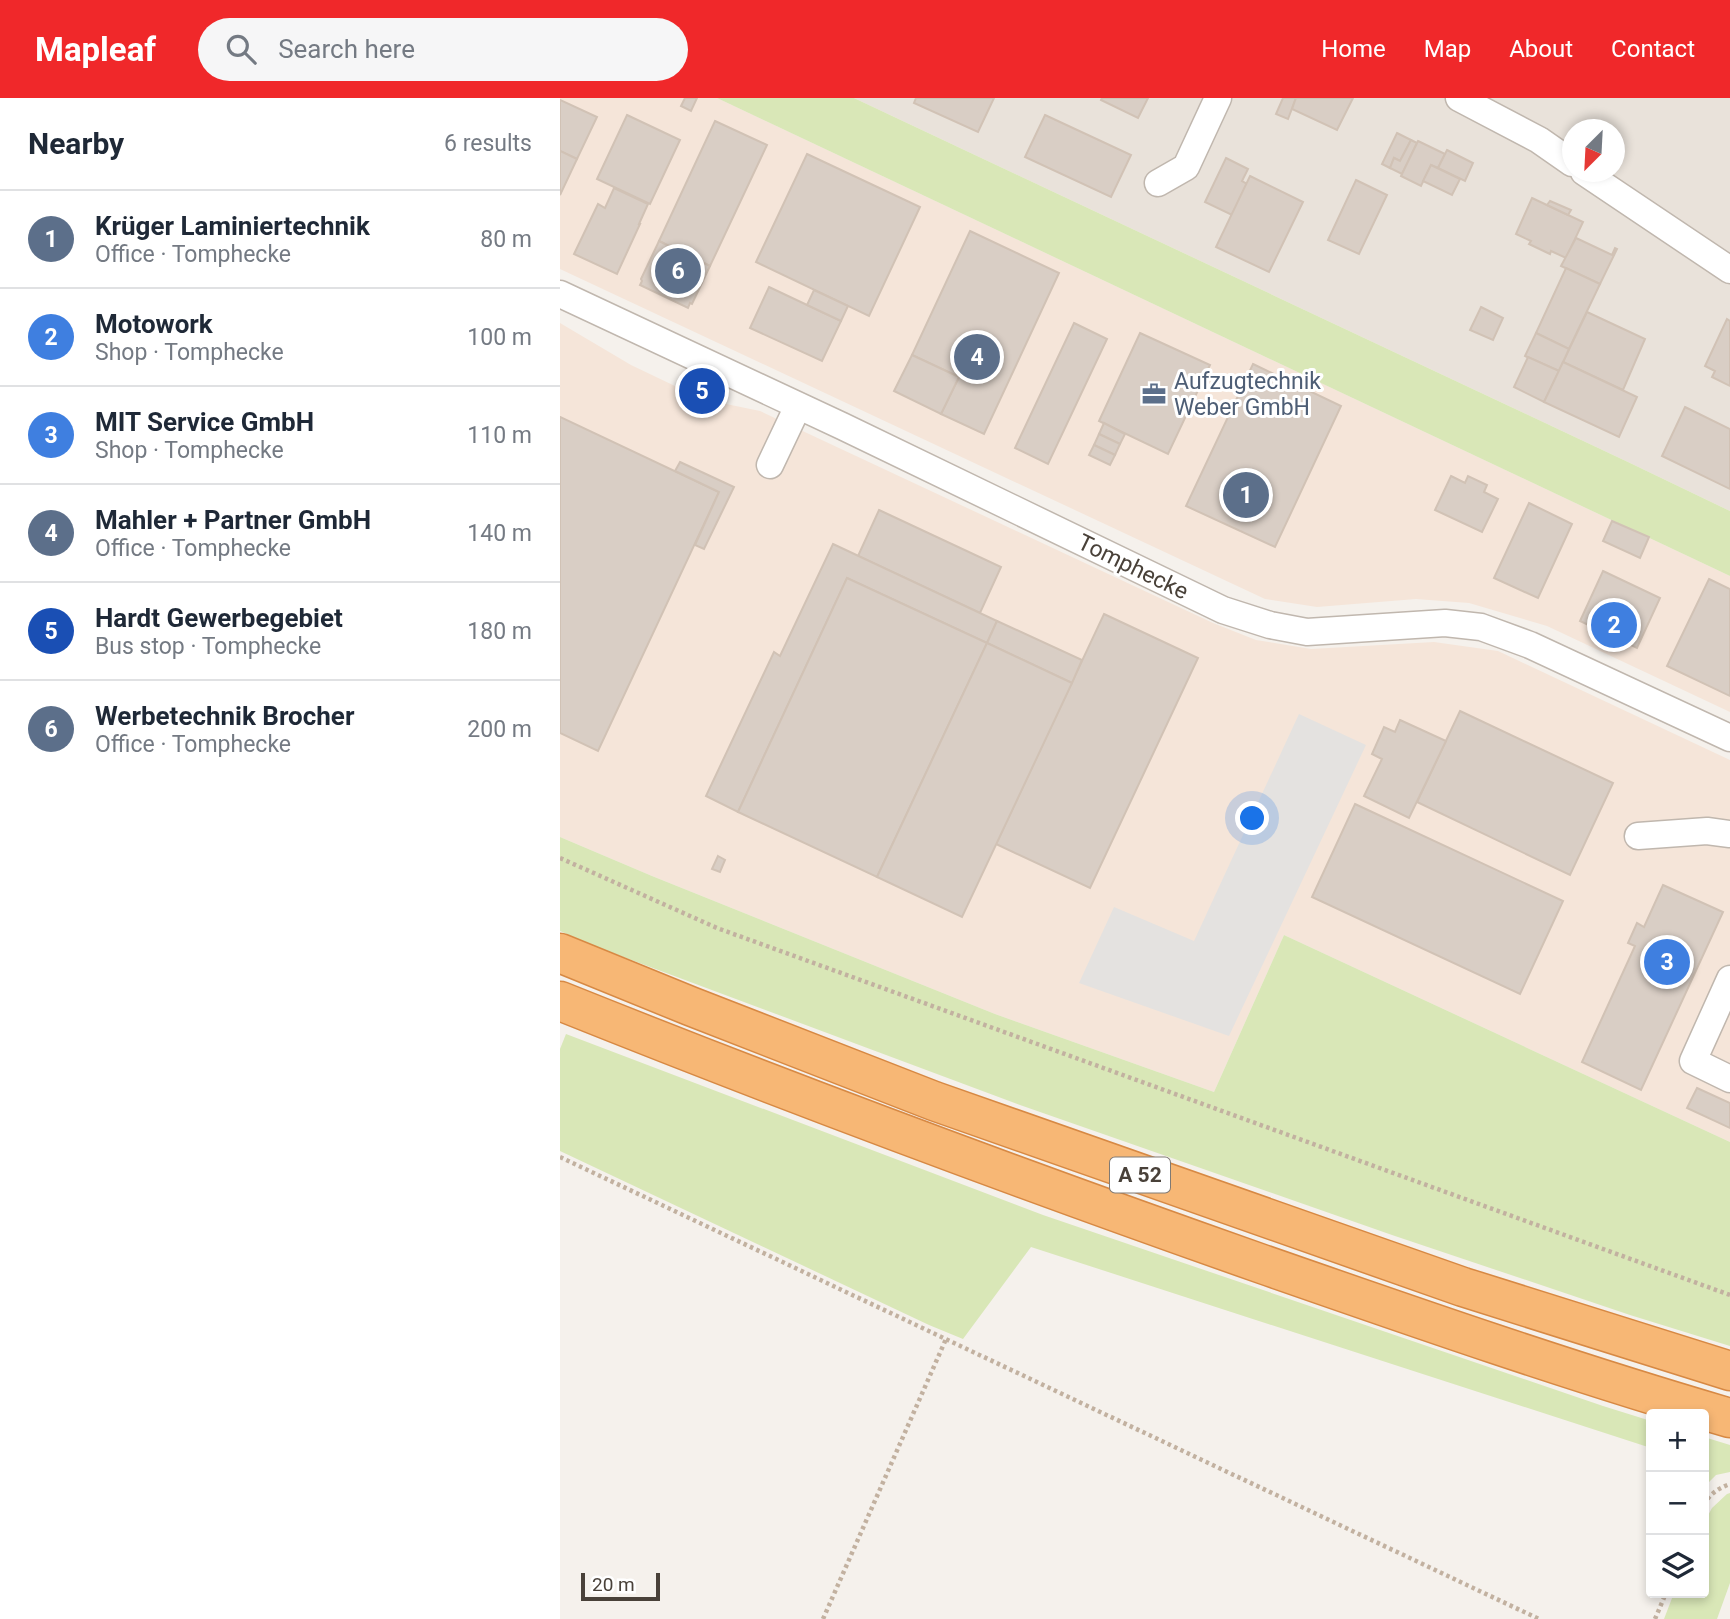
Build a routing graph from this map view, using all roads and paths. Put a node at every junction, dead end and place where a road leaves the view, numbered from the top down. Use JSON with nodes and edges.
{"nodes":[{"id":1,"x":1218,"y":98,"type":"edge"},
{"id":2,"x":1459,"y":98,"type":"edge"},
{"id":3,"x":1562,"y":156,"type":"edge"},
{"id":4,"x":1599,"y":182,"type":"edge"},
{"id":5,"x":1158,"y":183,"type":"dead end"},
{"id":6,"x":1730,"y":270,"type":"edge"},
{"id":7,"x":560,"y":294,"type":"edge"},
{"id":8,"x":798,"y":406,"type":"junction"},
{"id":9,"x":770,"y":465,"type":"dead end"},
{"id":10,"x":1730,"y":738,"type":"edge"},
{"id":11,"x":1730,"y":834,"type":"edge"},
{"id":12,"x":1638,"y":835,"type":"dead end"},
{"id":13,"x":560,"y":858,"type":"edge"},
{"id":14,"x":560,"y":953,"type":"edge"},
{"id":15,"x":1730,"y":979,"type":"edge"},
{"id":16,"x":560,"y":1001,"type":"edge"},
{"id":17,"x":1730,"y":1079,"type":"edge"},
{"id":18,"x":560,"y":1157,"type":"edge"},
{"id":19,"x":1730,"y":1295,"type":"edge"},
{"id":20,"x":946,"y":1339,"type":"junction"},
{"id":21,"x":1730,"y":1371,"type":"edge"},
{"id":22,"x":1730,"y":1418,"type":"edge"},
{"id":23,"x":1730,"y":1483,"type":"edge"},
{"id":24,"x":1709,"y":1497,"type":"edge"},
{"id":25,"x":1664,"y":1598,"type":"edge"},
{"id":26,"x":822,"y":1619,"type":"edge"},
{"id":27,"x":1539,"y":1619,"type":"edge"},
{"id":28,"x":1655,"y":1619,"type":"edge"}],
"edges":[{"from":1,"to":5,"type":"street"},
{"from":2,"to":3,"type":"street"},
{"from":4,"to":6,"type":"street"},
{"from":7,"to":8,"type":"street","name":"Tomphecke"},
{"from":8,"to":9,"type":"street"},
{"from":8,"to":10,"type":"street","name":"Tomphecke"},
{"from":11,"to":12,"type":"street"},
{"from":13,"to":19,"type":"path"},
{"from":14,"to":21,"type":"highway","number":"A 52"},
{"from":15,"to":17,"type":"street"},
{"from":16,"to":22,"type":"highway","number":"A 52"},
{"from":18,"to":20,"type":"path"},
{"from":20,"to":26,"type":"path"},
{"from":20,"to":27,"type":"path"},
{"from":23,"to":24,"type":"path"},
{"from":25,"to":28,"type":"path"}]}
